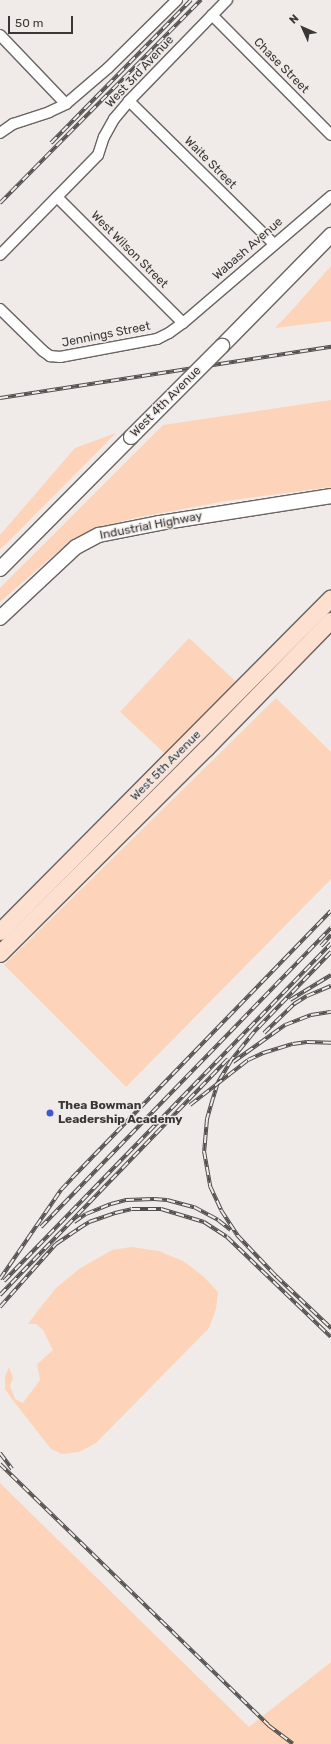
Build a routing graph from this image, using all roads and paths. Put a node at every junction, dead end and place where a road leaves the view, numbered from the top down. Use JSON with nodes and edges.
{"nodes":[{"id":1,"x":227,"y":0,"type":"edge"},
{"id":2,"x":175,"y":1,"type":"edge"},
{"id":3,"x":212,"y":15,"type":"junction"},
{"id":4,"x":0,"y":35,"type":"edge"},
{"id":5,"x":129,"y":101,"type":"junction"},
{"id":6,"x":66,"y":104,"type":"junction"},
{"id":7,"x":0,"y":133,"type":"edge"},
{"id":8,"x":331,"y":135,"type":"edge"},
{"id":9,"x":57,"y":196,"type":"junction"},
{"id":10,"x":331,"y":196,"type":"edge"},
{"id":11,"x":331,"y":235,"type":"edge"},
{"id":12,"x":274,"y":244,"type":"junction"},
{"id":13,"x":0,"y":255,"type":"edge"},
{"id":14,"x":0,"y":309,"type":"edge"},
{"id":15,"x":183,"y":323,"type":"junction"},
{"id":16,"x":331,"y":496,"type":"edge"},
{"id":17,"x":0,"y":569,"type":"edge"},
{"id":18,"x":329,"y":606,"type":"edge"},
{"id":19,"x":0,"y":618,"type":"edge"},
{"id":20,"x":331,"y":621,"type":"edge"},
{"id":21,"x":166,"y":765,"type":"junction"},
{"id":22,"x":178,"y":777,"type":"junction"},
{"id":23,"x":0,"y":932,"type":"edge"},
{"id":24,"x":0,"y":954,"type":"edge"}],
"edges":[{"from":1,"to":3,"type":"street","name":"West 3rd Avenue"},
{"from":2,"to":6,"type":"street"},
{"from":3,"to":5,"type":"street","name":"West 3rd Avenue"},
{"from":3,"to":8,"type":"street","name":"Chase Street"},
{"from":4,"to":6,"type":"street"},
{"from":5,"to":9,"type":"street","name":"West 3rd Avenue"},
{"from":5,"to":12,"type":"street","name":"Waite Street"},
{"from":6,"to":7,"type":"street"},
{"from":9,"to":13,"type":"street","name":"West 3rd Avenue"},
{"from":9,"to":15,"type":"street","name":"West Wilson Street"},
{"from":10,"to":12,"type":"street","name":"Wabash Avenue"},
{"from":11,"to":17,"type":"main road","name":"West 4th Avenue","bridge":true},
{"from":12,"to":15,"type":"street","name":"Wabash Avenue"},
{"from":14,"to":15,"type":"street","name":"Jennings Street"},
{"from":16,"to":19,"type":"main road","name":"Industrial Highway"},
{"from":18,"to":21,"type":"main road","name":"West 5th Avenue"},
{"from":20,"to":22,"type":"main road","name":"West 5th Avenue"},
{"from":21,"to":22,"type":"main road"},
{"from":21,"to":23,"type":"main road","name":"West 5th Avenue"},
{"from":22,"to":24,"type":"main road","name":"West 5th Avenue"}]}
